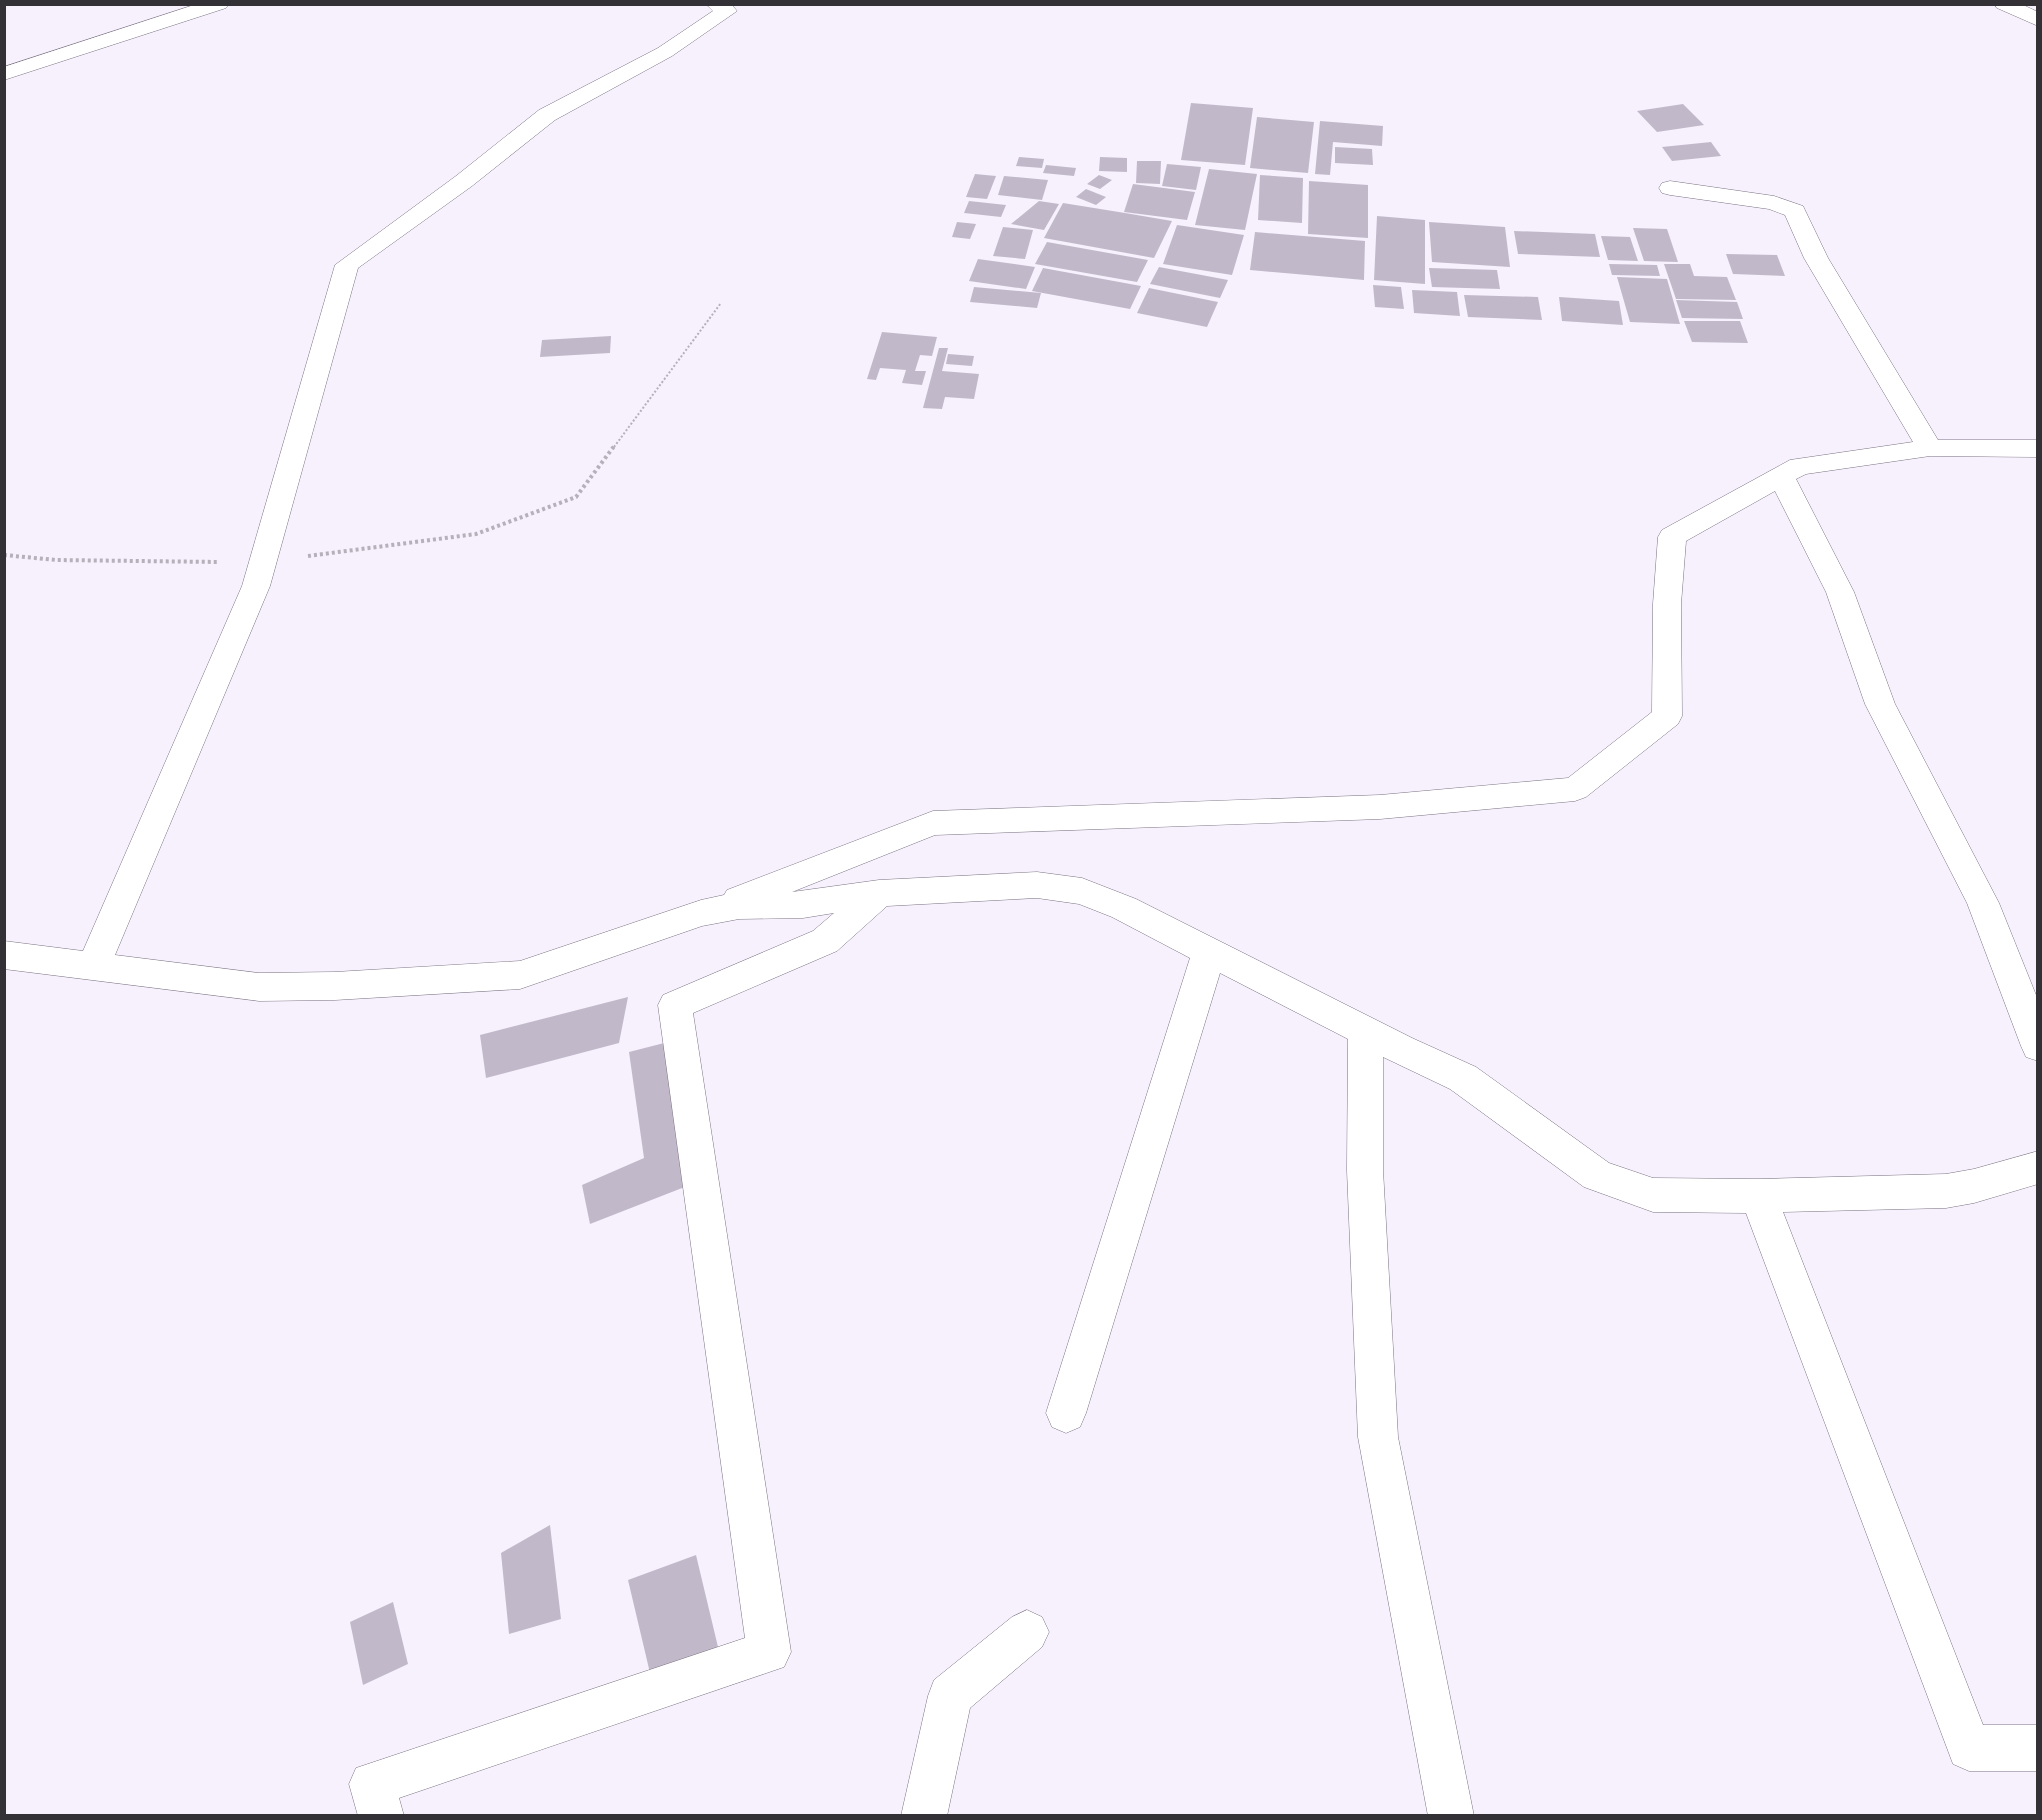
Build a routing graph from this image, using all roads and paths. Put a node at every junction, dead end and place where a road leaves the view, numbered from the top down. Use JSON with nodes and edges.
{"nodes":[{"id":1,"x":219,"y":4,"type":"edge"},
{"id":2,"x":716,"y":4,"type":"edge"},
{"id":3,"x":2004,"y":4,"type":"edge"},
{"id":4,"x":2037,"y":20,"type":"edge"},
{"id":5,"x":4,"y":74,"type":"edge"},
{"id":6,"x":1670,"y":188,"type":"dead end"},
{"id":7,"x":721,"y":303,"type":"dead end"},
{"id":8,"x":1929,"y":448,"type":"junction"},
{"id":9,"x":2037,"y":449,"type":"edge"},
{"id":10,"x":1781,"y":476,"type":"junction"},
{"id":11,"x":4,"y":555,"type":"edge"},
{"id":12,"x":263,"y":562,"type":"junction"},
{"id":13,"x":879,"y":893,"type":"junction"},
{"id":14,"x":701,"y":914,"type":"junction"},
{"id":15,"x":1209,"y":952,"type":"junction"},
{"id":16,"x":4,"y":955,"type":"edge"},
{"id":17,"x":94,"y":965,"type":"junction"},
{"id":18,"x":1365,"y":1032,"type":"junction"},
{"id":19,"x":2037,"y":1046,"type":"edge"},
{"id":20,"x":2037,"y":1167,"type":"edge"},
{"id":21,"x":1758,"y":1196,"type":"junction"},
{"id":22,"x":1066,"y":1413,"type":"dead end"},
{"id":23,"x":1027,"y":1632,"type":"dead end"},
{"id":24,"x":2037,"y":1748,"type":"edge"},
{"id":25,"x":381,"y":1815,"type":"edge"},
{"id":26,"x":924,"y":1815,"type":"edge"},
{"id":27,"x":1451,"y":1815,"type":"edge"}],
"edges":[{"from":1,"to":5,"type":"street"},
{"from":2,"to":12,"type":"street"},
{"from":3,"to":4,"type":"street"},
{"from":6,"to":8,"type":"street"},
{"from":7,"to":12,"type":"path"},
{"from":8,"to":9,"type":"street"},
{"from":8,"to":10,"type":"street"},
{"from":10,"to":14,"type":"street"},
{"from":10,"to":19,"type":"street"},
{"from":11,"to":12,"type":"path"},
{"from":12,"to":17,"type":"street"},
{"from":13,"to":14,"type":"street"},
{"from":13,"to":15,"type":"street"},
{"from":13,"to":25,"type":"street"},
{"from":14,"to":17,"type":"street"},
{"from":15,"to":18,"type":"street"},
{"from":15,"to":22,"type":"street"},
{"from":16,"to":17,"type":"street"},
{"from":18,"to":21,"type":"street"},
{"from":18,"to":27,"type":"street"},
{"from":20,"to":21,"type":"street"},
{"from":21,"to":24,"type":"street"},
{"from":23,"to":26,"type":"street"}]}
